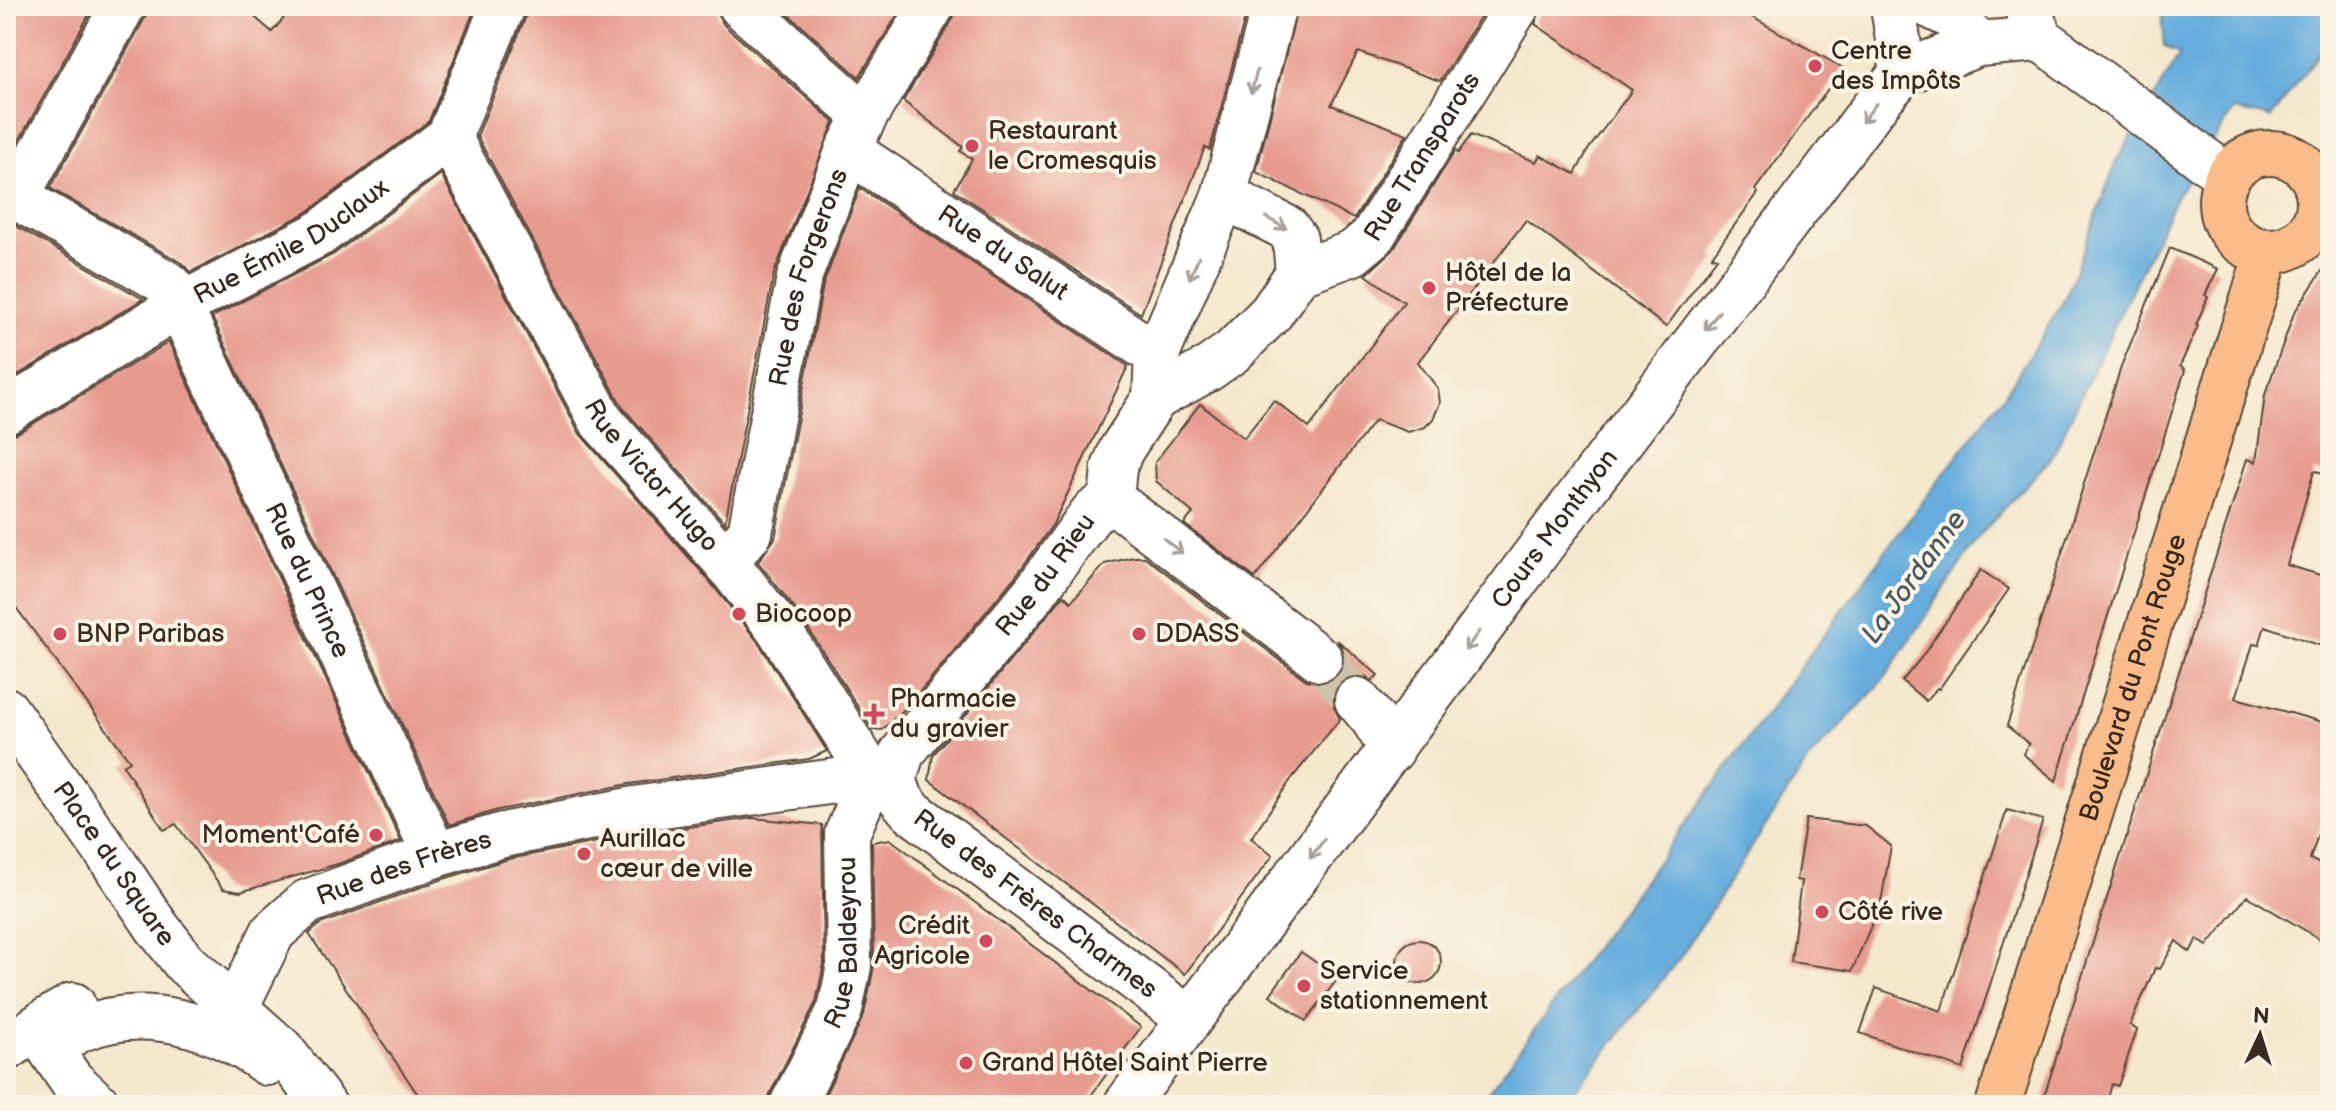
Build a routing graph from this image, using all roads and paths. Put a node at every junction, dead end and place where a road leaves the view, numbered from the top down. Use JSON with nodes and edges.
{"nodes":[{"id":1,"x":123,"y":6,"type":"edge"},
{"id":2,"x":503,"y":6,"type":"edge"},
{"id":3,"x":741,"y":6,"type":"edge"},
{"id":4,"x":932,"y":6,"type":"edge"},
{"id":5,"x":1274,"y":6,"type":"edge"},
{"id":6,"x":1517,"y":6,"type":"edge"},
{"id":7,"x":1893,"y":6,"type":"edge"},
{"id":8,"x":1930,"y":6,"type":"edge"},
{"id":9,"x":2033,"y":22,"type":"edge"},
{"id":10,"x":1978,"y":44,"type":"junction"},
{"id":11,"x":1903,"y":73,"type":"junction"},
{"id":12,"x":856,"y":133,"type":"junction"},
{"id":13,"x":449,"y":137,"type":"junction"},
{"id":14,"x":2218,"y":170,"type":"junction"},
{"id":15,"x":1224,"y":196,"type":"junction"},
{"id":16,"x":2325,"y":198,"type":"edge"},
{"id":17,"x":2268,"y":251,"type":"junction"},
{"id":18,"x":1298,"y":273,"type":"junction"},
{"id":19,"x":181,"y":305,"type":"junction"},
{"id":20,"x":1157,"y":355,"type":"junction"},
{"id":21,"x":1155,"y":398,"type":"junction"},
{"id":22,"x":6,"y":411,"type":"edge"},
{"id":23,"x":1111,"y":499,"type":"junction"},
{"id":24,"x":725,"y":561,"type":"junction"},
{"id":25,"x":1320,"y":659,"type":"tunnel mouth"},
{"id":26,"x":1357,"y":700,"type":"tunnel mouth"},
{"id":27,"x":6,"y":710,"type":"edge"},
{"id":28,"x":1392,"y":750,"type":"junction"},
{"id":29,"x":883,"y":777,"type":"junction"},
{"id":30,"x":435,"y":855,"type":"junction"},
{"id":31,"x":235,"y":1009,"type":"junction"},
{"id":32,"x":1189,"y":1019,"type":"junction"},
{"id":33,"x":6,"y":1049,"type":"edge"},
{"id":34,"x":98,"y":1105,"type":"edge"},
{"id":35,"x":300,"y":1105,"type":"edge"},
{"id":36,"x":324,"y":1105,"type":"edge"},
{"id":37,"x":792,"y":1105,"type":"edge"},
{"id":38,"x":1126,"y":1105,"type":"edge"},
{"id":39,"x":1998,"y":1105,"type":"edge"}],
"edges":[{"from":1,"to":19,"type":"street","name":"Rue du Prince"},
{"from":2,"to":13,"type":"street"},
{"from":3,"to":12,"type":"street","name":"Rue du Salut"},
{"from":4,"to":12,"type":"street","name":"Rue des Forgerons"},
{"from":5,"to":15,"type":"street","one_way":true},
{"from":6,"to":18,"type":"street","name":"Rue Transparots"},
{"from":7,"to":11,"type":"street"},
{"from":8,"to":10,"type":"street"},
{"from":9,"to":10,"type":"street","name":"Cours Monthyon"},
{"from":9,"to":14,"type":"street"},
{"from":10,"to":11,"type":"street","name":"Cours Monthyon"},
{"from":11,"to":28,"type":"street","name":"Cours Monthyon","one_way":true},
{"from":12,"to":20,"type":"street","name":"Rue du Salut"},
{"from":12,"to":24,"type":"street","name":"Rue des Forgerons"},
{"from":13,"to":19,"type":"street","name":"Rue Émile Duclaux"},
{"from":13,"to":24,"type":"street","name":"Rue Victor Hugo"},
{"from":14,"to":16,"type":"main road"},
{"from":14,"to":17,"type":"main road"},
{"from":15,"to":18,"type":"street","one_way":true},
{"from":15,"to":20,"type":"street","one_way":true},
{"from":16,"to":17,"type":"main road"},
{"from":17,"to":39,"type":"main road","name":"Boulevard du Pont Rouge"},
{"from":18,"to":21,"type":"street"},
{"from":19,"to":22,"type":"street","name":"Rue Émile Duclaux"},
{"from":19,"to":30,"type":"street","name":"Rue du Prince"},
{"from":20,"to":21,"type":"street"},
{"from":21,"to":23,"type":"street","name":"Rue du Rieu"},
{"from":23,"to":25,"type":"street","one_way":true},
{"from":23,"to":29,"type":"street","name":"Rue du Rieu"},
{"from":24,"to":29,"type":"street","name":"Rue Victor Hugo"},
{"from":26,"to":28,"type":"street"},
{"from":27,"to":31,"type":"street","name":"Place du Square"},
{"from":28,"to":32,"type":"street","name":"Cours Monthyon","one_way":true},
{"from":29,"to":30,"type":"street","name":"Rue des Frères"},
{"from":29,"to":32,"type":"street","name":"Rue des Frères Charmes"},
{"from":29,"to":37,"type":"street","name":"Rue Baldeyrou"},
{"from":30,"to":31,"type":"street","name":"Rue des Frères"},
{"from":31,"to":33,"type":"street"},
{"from":31,"to":36,"type":"street","name":"Place du Square"},
{"from":32,"to":38,"type":"street","name":"Cours Monthyon"},
{"from":34,"to":35,"type":"street"}]}
